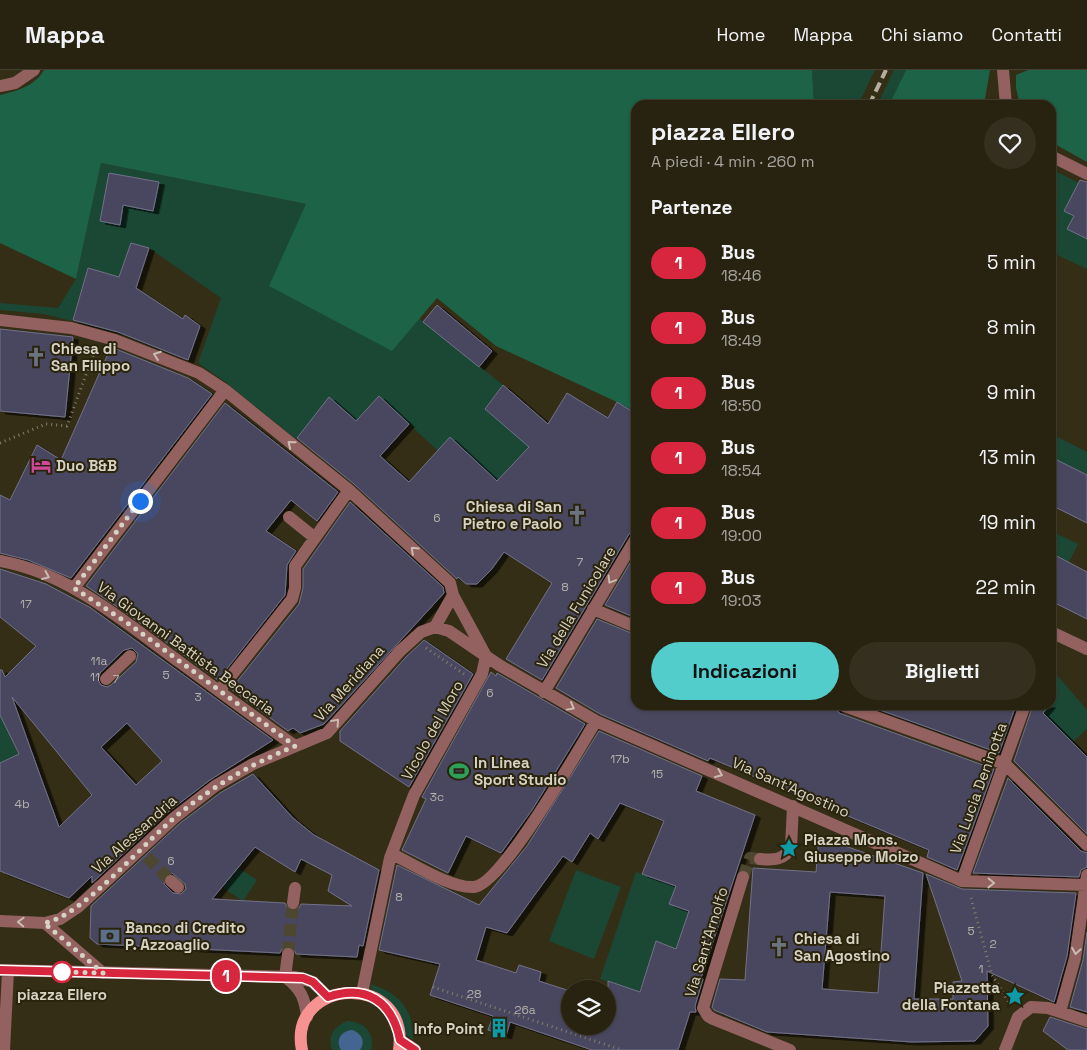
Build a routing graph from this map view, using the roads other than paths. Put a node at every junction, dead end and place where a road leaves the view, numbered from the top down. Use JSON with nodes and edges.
{"nodes":[{"id":1,"x":34,"y":70,"type":"edge"},
{"id":2,"x":1003,"y":70,"type":"edge"},
{"id":3,"x":0,"y":86,"type":"edge"},
{"id":4,"x":1005,"y":100,"type":"edge"},
{"id":5,"x":1056,"y":158,"type":"edge"},
{"id":6,"x":1087,"y":174,"type":"edge"},
{"id":7,"x":0,"y":320,"type":"edge"},
{"id":8,"x":225,"y":390,"type":"junction"},
{"id":9,"x":349,"y":490,"type":"junction"},
{"id":10,"x":289,"y":517,"type":"dead end"},
{"id":11,"x":314,"y":538,"type":"junction"},
{"id":12,"x":631,"y":546,"type":"edge"},
{"id":13,"x":0,"y":561,"type":"edge"},
{"id":14,"x":74,"y":588,"type":"junction"},
{"id":15,"x":452,"y":590,"type":"junction"},
{"id":16,"x":593,"y":609,"type":"junction"},
{"id":17,"x":631,"y":624,"type":"edge"},
{"id":18,"x":435,"y":627,"type":"junction"},
{"id":19,"x":1056,"y":634,"type":"edge"},
{"id":20,"x":1087,"y":649,"type":"edge"},
{"id":21,"x":130,"y":656,"type":"dead end"},
{"id":22,"x":486,"y":656,"type":"junction"},
{"id":23,"x":106,"y":679,"type":"dead end"},
{"id":24,"x":219,"y":691,"type":"junction"},
{"id":25,"x":544,"y":692,"type":"junction"},
{"id":26,"x":856,"y":710,"type":"edge"},
{"id":27,"x":1023,"y":710,"type":"edge"},
{"id":28,"x":596,"y":721,"type":"junction"},
{"id":29,"x":295,"y":746,"type":"junction"},
{"id":30,"x":1005,"y":764,"type":"junction"},
{"id":31,"x":246,"y":767,"type":"joint"},
{"id":32,"x":794,"y":806,"type":"junction"},
{"id":33,"x":1083,"y":841,"type":"edge"},
{"id":34,"x":394,"y":855,"type":"dead end"},
{"id":35,"x":760,"y":859,"type":"tunnel mouth"},
{"id":36,"x":743,"y":877,"type":"tunnel mouth"},
{"id":37,"x":964,"y":882,"type":"junction"},
{"id":38,"x":1086,"y":882,"type":"edge"},
{"id":39,"x":295,"y":888,"type":"dead end"},
{"id":40,"x":293,"y":903,"type":"tunnel mouth"},
{"id":41,"x":0,"y":922,"type":"edge"},
{"id":42,"x":44,"y":923,"type":"junction"},
{"id":43,"x":288,"y":954,"type":"tunnel mouth"},
{"id":44,"x":4,"y":970,"type":"edge"},
{"id":45,"x":103,"y":973,"type":"junction"},
{"id":46,"x":285,"y":977,"type":"junction"},
{"id":47,"x":362,"y":993,"type":"junction"},
{"id":48,"x":328,"y":997,"type":"junction"},
{"id":49,"x":1060,"y":1012,"type":"junction"},
{"id":50,"x":307,"y":1017,"type":"junction"},
{"id":51,"x":1087,"y":1021,"type":"edge"},
{"id":52,"x":399,"y":1045,"type":"edge"},
{"id":53,"x":4,"y":1050,"type":"edge"},
{"id":54,"x":302,"y":1050,"type":"edge"},
{"id":55,"x":415,"y":1050,"type":"edge"},
{"id":56,"x":790,"y":1050,"type":"edge"},
{"id":57,"x":1005,"y":1050,"type":"edge"}],
"edges":[{"from":1,"to":3,"type":"street"},
{"from":2,"to":4,"type":"street"},
{"from":5,"to":6,"type":"street"},
{"from":8,"to":7,"type":"street","one_way":true},
{"from":9,"to":8,"type":"street","one_way":true},
{"from":8,"to":14,"type":"street"},
{"from":9,"to":11,"type":"street"},
{"from":15,"to":9,"type":"street","one_way":true},
{"from":10,"to":11,"type":"street"},
{"from":11,"to":24,"type":"street"},
{"from":12,"to":16,"type":"street","name":"Via della Funicolare","one_way":true},
{"from":13,"to":14,"type":"street","name":"Via Giovanni Battista Beccaria","one_way":true},
{"from":14,"to":24,"type":"street","name":"Via Giovanni Battista Beccaria"},
{"from":15,"to":18,"type":"street"},
{"from":15,"to":22,"type":"street"},
{"from":16,"to":17,"type":"street"},
{"from":16,"to":25,"type":"street","name":"Via della Funicolare"},
{"from":18,"to":22,"type":"street","name":"Via Sant'Agostino"},
{"from":29,"to":18,"type":"street","name":"Via Meridiana","one_way":true},
{"from":19,"to":20,"type":"street"},
{"from":21,"to":23,"type":"street"},
{"from":22,"to":25,"type":"street","name":"Via Sant'Agostino"},
{"from":22,"to":47,"type":"street","name":"Vicolo del Moro"},
{"from":24,"to":29,"type":"street","name":"Via Giovanni Battista Beccaria"},
{"from":25,"to":28,"type":"street","name":"Via Sant'Agostino","one_way":true},
{"from":26,"to":30,"type":"street"},
{"from":27,"to":30,"type":"street","name":"Via Lucia Deninotta"},
{"from":28,"to":32,"type":"street","name":"Via Sant'Agostino","one_way":true},
{"from":28,"to":34,"type":"street"},
{"from":29,"to":31,"type":"street","name":"Via Meridiana"},
{"from":30,"to":33,"type":"street"},
{"from":30,"to":37,"type":"street","name":"Via Lucia Deninotta"},
{"from":31,"to":42,"type":"street","name":"Via Alessandria"},
{"from":32,"to":35,"type":"street"},
{"from":32,"to":37,"type":"street","name":"Via Sant'Agostino"},
{"from":36,"to":56,"type":"street","name":"Via Sant'Arnolfo"},
{"from":37,"to":38,"type":"street","name":"Via Sant'Agostino","one_way":true},
{"from":38,"to":49,"type":"street","one_way":true},
{"from":39,"to":40,"type":"street"},
{"from":42,"to":41,"type":"street","one_way":true},
{"from":42,"to":45,"type":"street"},
{"from":43,"to":46,"type":"street"},
{"from":44,"to":45,"type":"street"},
{"from":44,"to":53,"type":"street"},
{"from":45,"to":46,"type":"street"},
{"from":46,"to":48,"type":"street"},
{"from":46,"to":50,"type":"street"},
{"from":47,"to":48,"type":"main road"},
{"from":47,"to":52,"type":"main road"},
{"from":48,"to":50,"type":"main road"},
{"from":49,"to":51,"type":"street"},
{"from":49,"to":57,"type":"street"},
{"from":50,"to":54,"type":"main road"},
{"from":52,"to":55,"type":"main road"}]}
